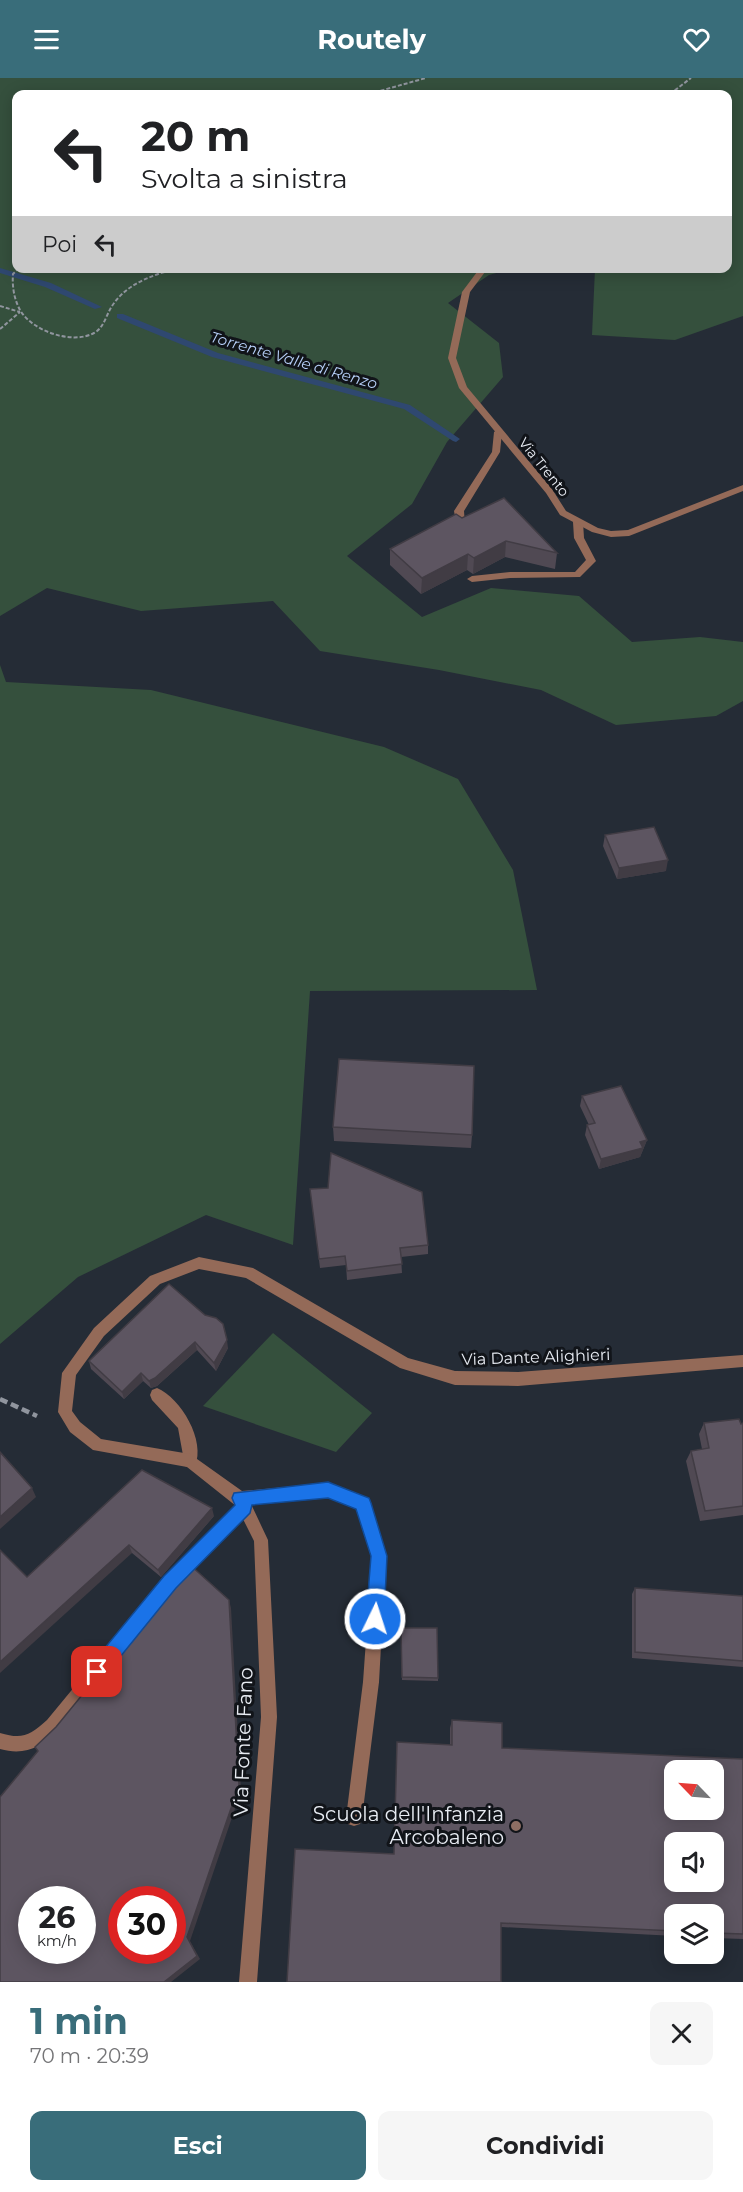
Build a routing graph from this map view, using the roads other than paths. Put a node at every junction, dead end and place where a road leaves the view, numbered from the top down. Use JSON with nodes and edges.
{"nodes":[{"id":1,"x":480,"y":273,"type":"edge"},
{"id":2,"x":498,"y":432,"type":"junction"},
{"id":3,"x":743,"y":488,"type":"edge"},
{"id":4,"x":578,"y":522,"type":"junction"},
{"id":5,"x":460,"y":525,"type":"edge"},
{"id":6,"x":472,"y":579,"type":"edge"},
{"id":7,"x":248,"y":1272,"type":"joint"},
{"id":8,"x":743,"y":1361,"type":"edge"},
{"id":9,"x":157,"y":1395,"type":"edge"},
{"id":10,"x":190,"y":1461,"type":"junction"},
{"id":11,"x":242,"y":1503,"type":"junction"},
{"id":12,"x":0,"y":1741,"type":"edge"},
{"id":13,"x":354,"y":1818,"type":"dead end"},
{"id":14,"x":248,"y":1982,"type":"edge"}],
"edges":[{"from":1,"to":2,"type":"street","name":"Via Trento"},
{"from":2,"to":4,"type":"street","name":"Via Trento"},
{"from":2,"to":5,"type":"street"},
{"from":3,"to":4,"type":"street","name":"Via Trento"},
{"from":4,"to":6,"type":"street"},
{"from":7,"to":8,"type":"street","name":"Via Dante Alighieri"},
{"from":7,"to":10,"type":"street","name":"Via Fonte Fano"},
{"from":9,"to":10,"type":"street"},
{"from":10,"to":11,"type":"street","name":"Via Fonte Fano"},
{"from":11,"to":12,"type":"street"},
{"from":11,"to":13,"type":"street"},
{"from":11,"to":14,"type":"street","name":"Via Fonte Fano"}]}
